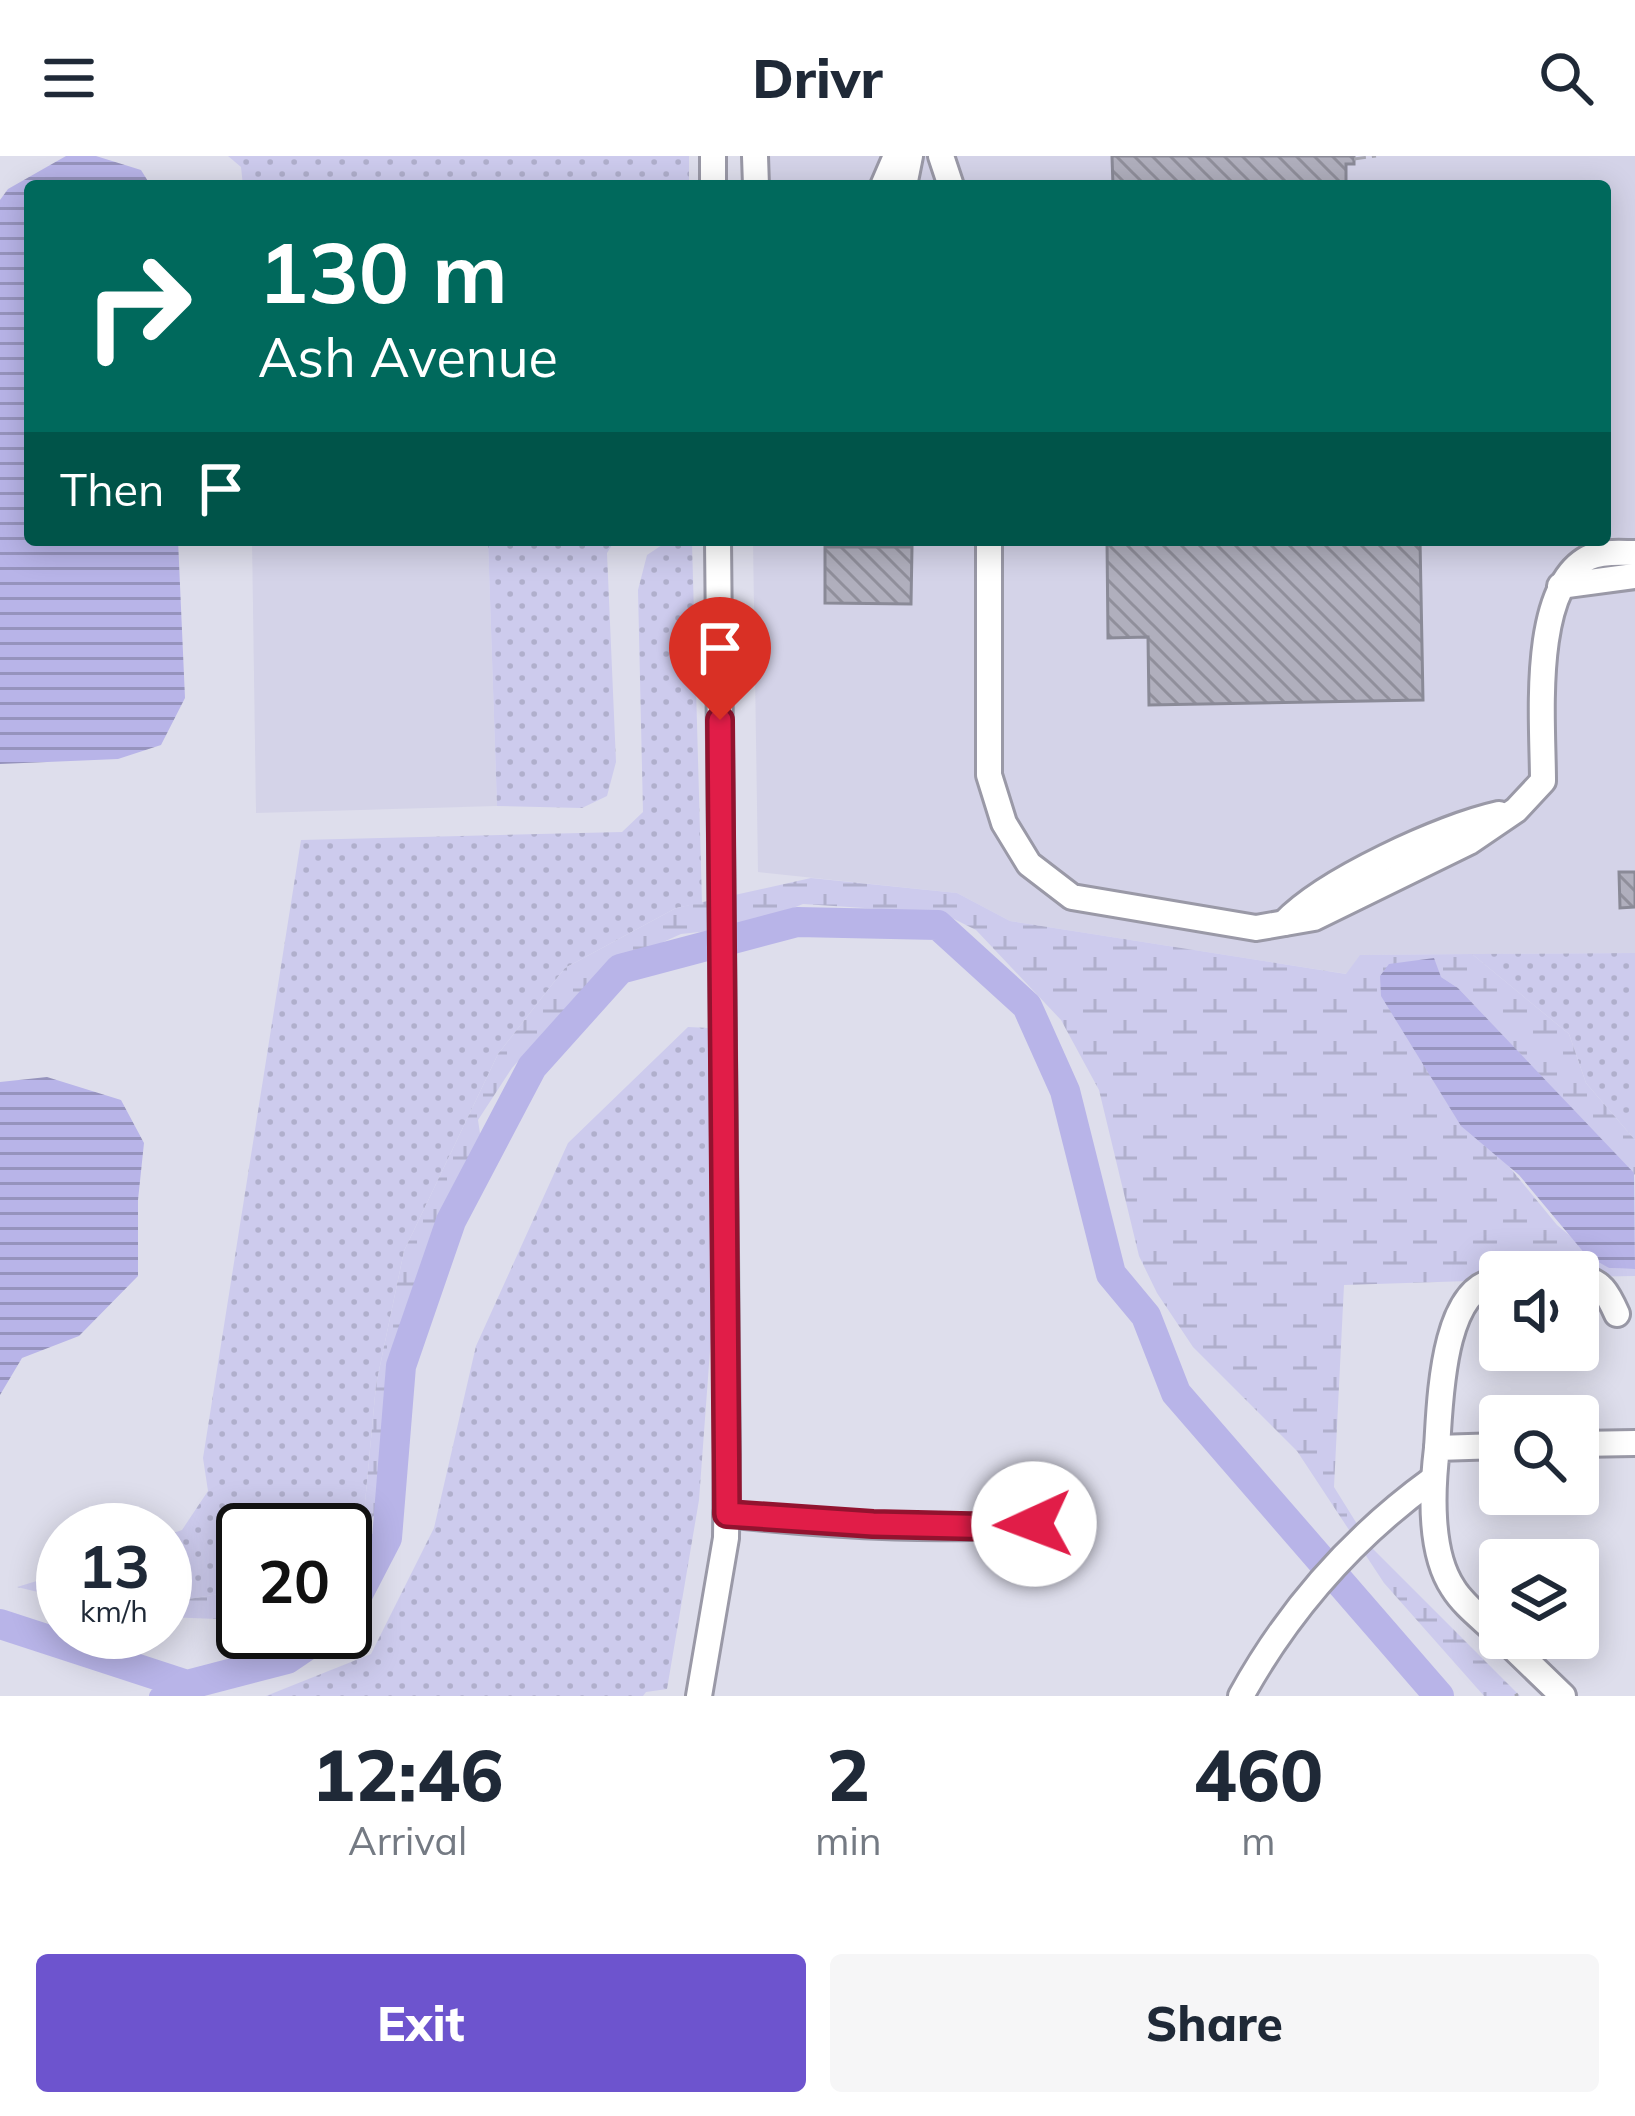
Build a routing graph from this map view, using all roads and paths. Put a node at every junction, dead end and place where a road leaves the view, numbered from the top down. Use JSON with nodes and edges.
{"nodes":[{"id":1,"x":919,"y":156,"type":"edge"},
{"id":2,"x":1376,"y":156,"type":"edge"},
{"id":3,"x":1354,"y":159,"type":"dead end"},
{"id":4,"x":890,"y":180,"type":"edge"},
{"id":5,"x":899,"y":180,"type":"edge"},
{"id":6,"x":937,"y":180,"type":"edge"},
{"id":7,"x":945,"y":180,"type":"edge"},
{"id":8,"x":718,"y":546,"type":"edge"},
{"id":9,"x":988,"y":546,"type":"edge"},
{"id":10,"x":1635,"y":553,"type":"edge"},
{"id":11,"x":1635,"y":576,"type":"edge"},
{"id":12,"x":1558,"y":586,"type":"junction"},
{"id":13,"x":1599,"y":1285,"type":"edge"},
{"id":14,"x":1479,"y":1288,"type":"edge"},
{"id":15,"x":1617,"y":1314,"type":"dead end"},
{"id":16,"x":1635,"y":1443,"type":"edge"},
{"id":17,"x":1599,"y":1444,"type":"edge"},
{"id":18,"x":1479,"y":1447,"type":"edge"},
{"id":19,"x":1437,"y":1448,"type":"junction"},
{"id":20,"x":1433,"y":1478,"type":"junction"},
{"id":21,"x":727,"y":1514,"type":"junction"},
{"id":22,"x":1064,"y":1520,"type":"dead end"},
{"id":23,"x":1479,"y":1615,"type":"edge"},
{"id":24,"x":1524,"y":1659,"type":"edge"},
{"id":25,"x":699,"y":1696,"type":"edge"},
{"id":26,"x":1240,"y":1696,"type":"edge"},
{"id":27,"x":1563,"y":1696,"type":"edge"}],
"edges":[{"from":1,"to":4,"type":"street"},
{"from":1,"to":5,"type":"street"},
{"from":1,"to":6,"type":"street"},
{"from":1,"to":7,"type":"street"},
{"from":2,"to":3,"type":"path"},
{"from":8,"to":21,"type":"street"},
{"from":9,"to":12,"type":"street"},
{"from":10,"to":12,"type":"street"},
{"from":11,"to":12,"type":"street"},
{"from":13,"to":15,"type":"street"},
{"from":14,"to":19,"type":"street"},
{"from":16,"to":17,"type":"street"},
{"from":18,"to":19,"type":"street"},
{"from":19,"to":20,"type":"street"},
{"from":20,"to":23,"type":"street"},
{"from":20,"to":26,"type":"street"},
{"from":21,"to":22,"type":"street"},
{"from":21,"to":25,"type":"street"},
{"from":24,"to":27,"type":"street"}]}
